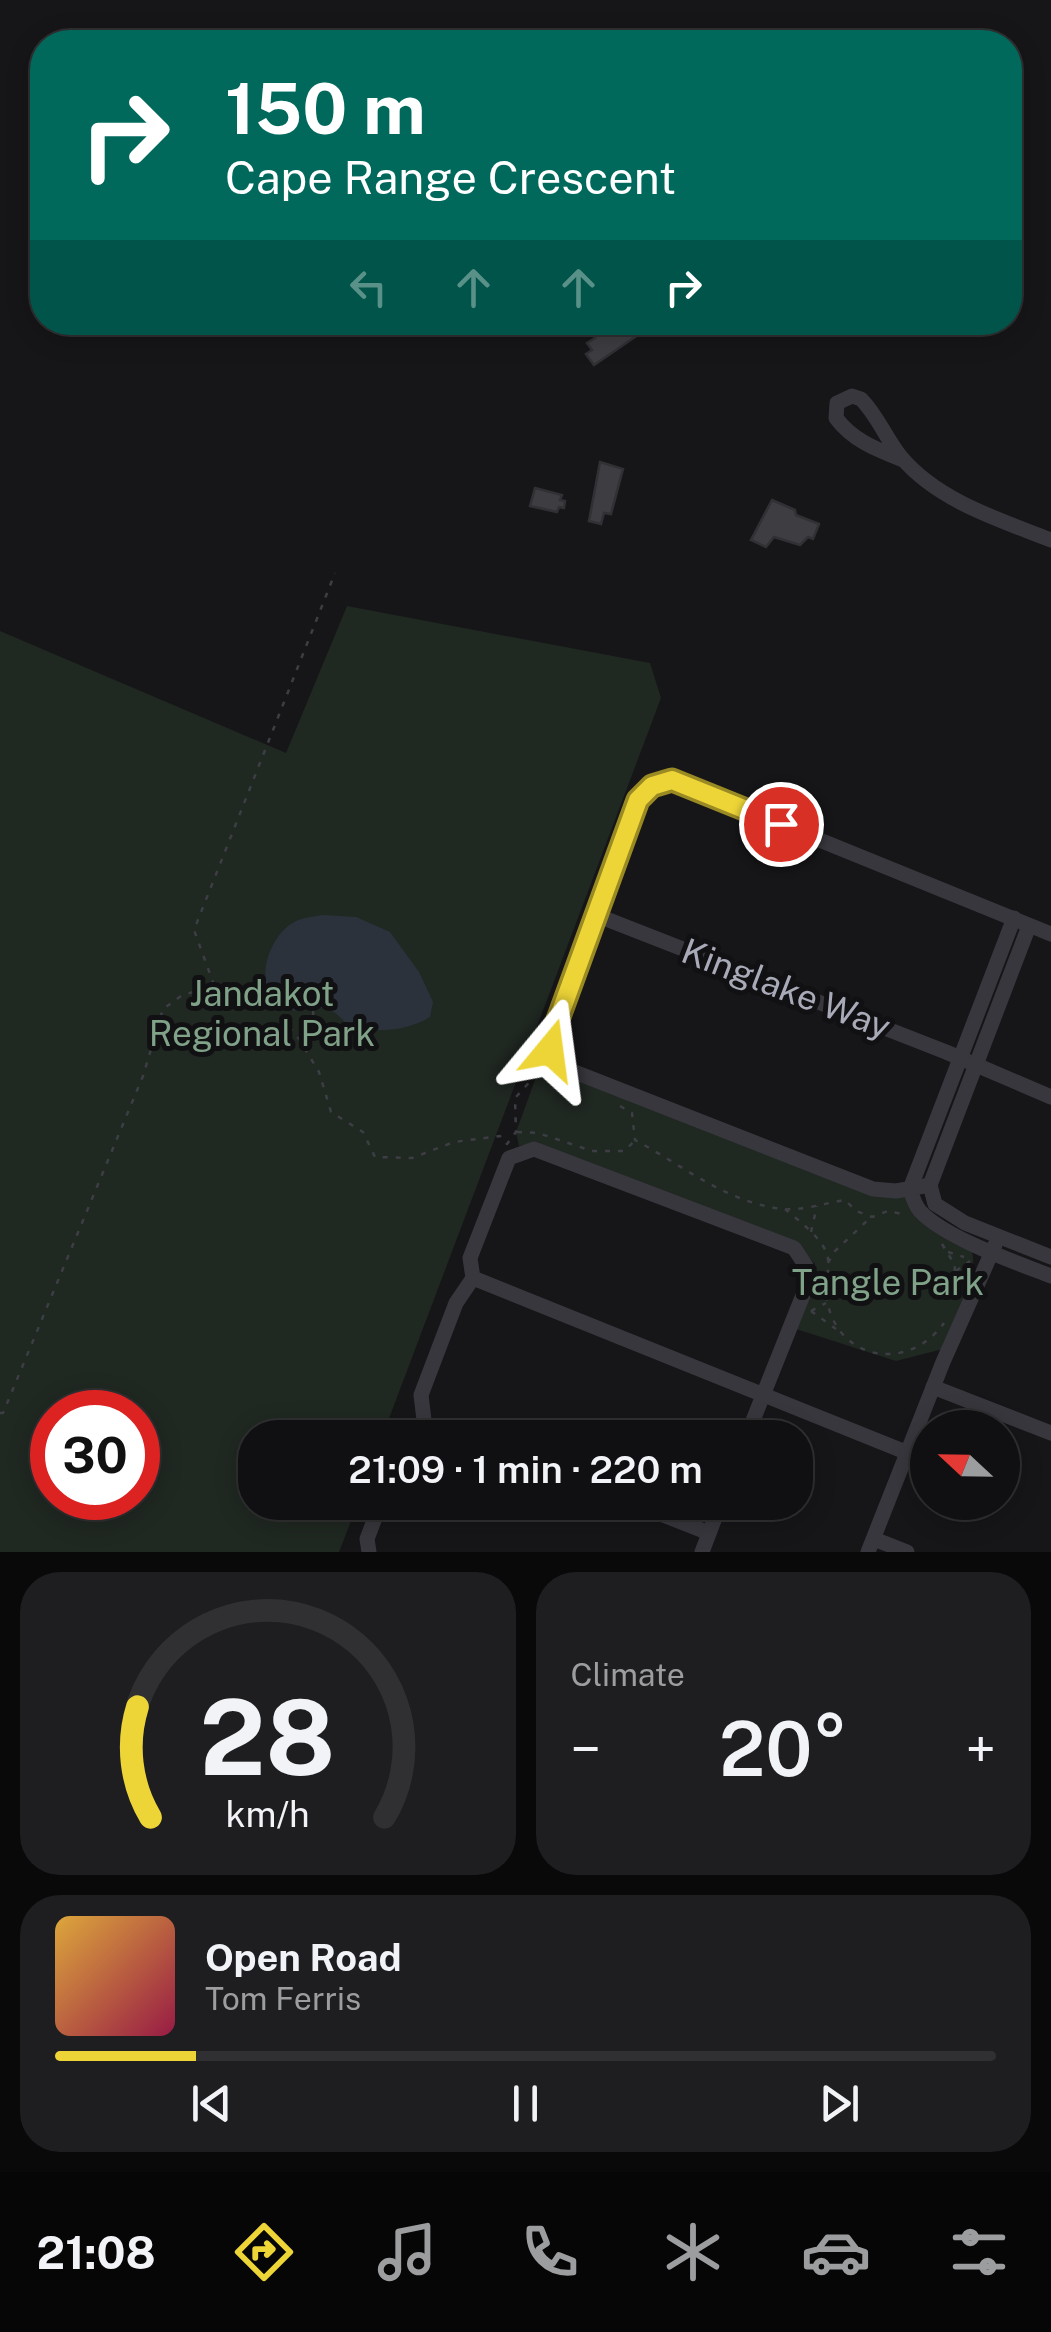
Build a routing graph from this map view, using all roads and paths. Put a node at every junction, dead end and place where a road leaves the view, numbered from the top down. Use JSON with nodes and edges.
{"nodes":[{"id":1,"x":904,"y":460,"type":"junction"},
{"id":2,"x":1051,"y":540,"type":"edge"},
{"id":3,"x":335,"y":573,"type":"dead end"},
{"id":4,"x":596,"y":915,"type":"junction"},
{"id":5,"x":1021,"y":922,"type":"junction"},
{"id":6,"x":1051,"y":934,"type":"edge"},
{"id":7,"x":214,"y":985,"type":"junction"},
{"id":8,"x":310,"y":998,"type":"dead end"},
{"id":9,"x":299,"y":1039,"type":"junction"},
{"id":10,"x":959,"y":1057,"type":"junction"},
{"id":11,"x":974,"y":1064,"type":"junction"},
{"id":12,"x":553,"y":1071,"type":"dead end"},
{"id":13,"x":1051,"y":1097,"type":"edge"},
{"id":14,"x":618,"y":1105,"type":"dead end"},
{"id":15,"x":516,"y":1132,"type":"junction"},
{"id":16,"x":635,"y":1140,"type":"junction"},
{"id":17,"x":930,"y":1185,"type":"junction"},
{"id":18,"x":910,"y":1189,"type":"junction"},
{"id":19,"x":818,"y":1204,"type":"junction"},
{"id":20,"x":784,"y":1209,"type":"junction"},
{"id":21,"x":915,"y":1216,"type":"dead end"},
{"id":22,"x":872,"y":1218,"type":"junction"},
{"id":23,"x":810,"y":1234,"type":"junction"},
{"id":24,"x":939,"y":1239,"type":"dead end"},
{"id":25,"x":995,"y":1245,"type":"junction"},
{"id":26,"x":947,"y":1251,"type":"junction"},
{"id":27,"x":1051,"y":1257,"type":"edge"},
{"id":28,"x":827,"y":1266,"type":"junction"},
{"id":29,"x":955,"y":1272,"type":"junction"},
{"id":30,"x":1051,"y":1276,"type":"edge"},
{"id":31,"x":472,"y":1278,"type":"junction"},
{"id":32,"x":827,"y":1302,"type":"junction"},
{"id":33,"x":952,"y":1306,"type":"dead end"},
{"id":34,"x":811,"y":1311,"type":"junction"},
{"id":35,"x":802,"y":1316,"type":"dead end"},
{"id":36,"x":947,"y":1317,"type":"dead end"},
{"id":37,"x":838,"y":1330,"type":"junction"},
{"id":38,"x":933,"y":1387,"type":"junction"},
{"id":39,"x":762,"y":1396,"type":"junction"},
{"id":40,"x":1,"y":1413,"type":"edge"},
{"id":41,"x":0,"y":1420,"type":"edge"},
{"id":42,"x":423,"y":1420,"type":"edge"},
{"id":43,"x":753,"y":1420,"type":"edge"},
{"id":44,"x":1051,"y":1434,"type":"edge"},
{"id":45,"x":908,"y":1453,"type":"junction"},
{"id":46,"x":374,"y":1520,"type":"edge"},
{"id":47,"x":676,"y":1520,"type":"edge"},
{"id":48,"x":714,"y":1520,"type":"edge"},
{"id":49,"x":709,"y":1533,"type":"junction"},
{"id":50,"x":871,"y":1546,"type":"edge"},
{"id":51,"x":369,"y":1552,"type":"edge"},
{"id":52,"x":702,"y":1552,"type":"edge"},
{"id":53,"x":907,"y":1552,"type":"edge"}],
"edges":[{"from":1,"to":1,"type":"street"},
{"from":1,"to":2,"type":"street"},
{"from":3,"to":7,"type":"path"},
{"from":4,"to":5,"type":"street"},
{"from":4,"to":10,"type":"street","name":"Kinglake Way"},
{"from":4,"to":18,"type":"street"},
{"from":5,"to":6,"type":"street"},
{"from":5,"to":10,"type":"street"},
{"from":5,"to":11,"type":"street"},
{"from":7,"to":9,"type":"path"},
{"from":7,"to":40,"type":"path"},
{"from":8,"to":9,"type":"path"},
{"from":9,"to":15,"type":"path"},
{"from":10,"to":11,"type":"street","name":"Kinglake Way"},
{"from":10,"to":18,"type":"street"},
{"from":11,"to":13,"type":"street","name":"Kinglake Way"},
{"from":11,"to":17,"type":"street"},
{"from":12,"to":15,"type":"path"},
{"from":14,"to":16,"type":"path"},
{"from":15,"to":16,"type":"path"},
{"from":16,"to":20,"type":"path"},
{"from":17,"to":18,"type":"street"},
{"from":17,"to":25,"type":"street"},
{"from":18,"to":25,"type":"street"},
{"from":19,"to":20,"type":"path"},
{"from":19,"to":22,"type":"path"},
{"from":19,"to":23,"type":"path"},
{"from":20,"to":23,"type":"path"},
{"from":21,"to":22,"type":"path"},
{"from":22,"to":28,"type":"path"},
{"from":23,"to":28,"type":"path"},
{"from":24,"to":26,"type":"path"},
{"from":25,"to":27,"type":"street"},
{"from":25,"to":30,"type":"street"},
{"from":25,"to":38,"type":"street"},
{"from":26,"to":29,"type":"path"},
{"from":26,"to":29,"type":"path"},
{"from":28,"to":32,"type":"path"},
{"from":29,"to":33,"type":"path"},
{"from":31,"to":39,"type":"street"},
{"from":31,"to":39,"type":"street"},
{"from":31,"to":42,"type":"street"},
{"from":32,"to":34,"type":"path"},
{"from":32,"to":37,"type":"path"},
{"from":34,"to":35,"type":"path"},
{"from":34,"to":37,"type":"path"},
{"from":36,"to":37,"type":"path"},
{"from":38,"to":44,"type":"street"},
{"from":38,"to":45,"type":"street"},
{"from":39,"to":43,"type":"street"},
{"from":39,"to":45,"type":"street"},
{"from":40,"to":41,"type":"path"},
{"from":45,"to":50,"type":"street"},
{"from":46,"to":51,"type":"street"},
{"from":47,"to":49,"type":"street"},
{"from":48,"to":49,"type":"street"},
{"from":49,"to":52,"type":"street"},
{"from":50,"to":53,"type":"street"}]}
